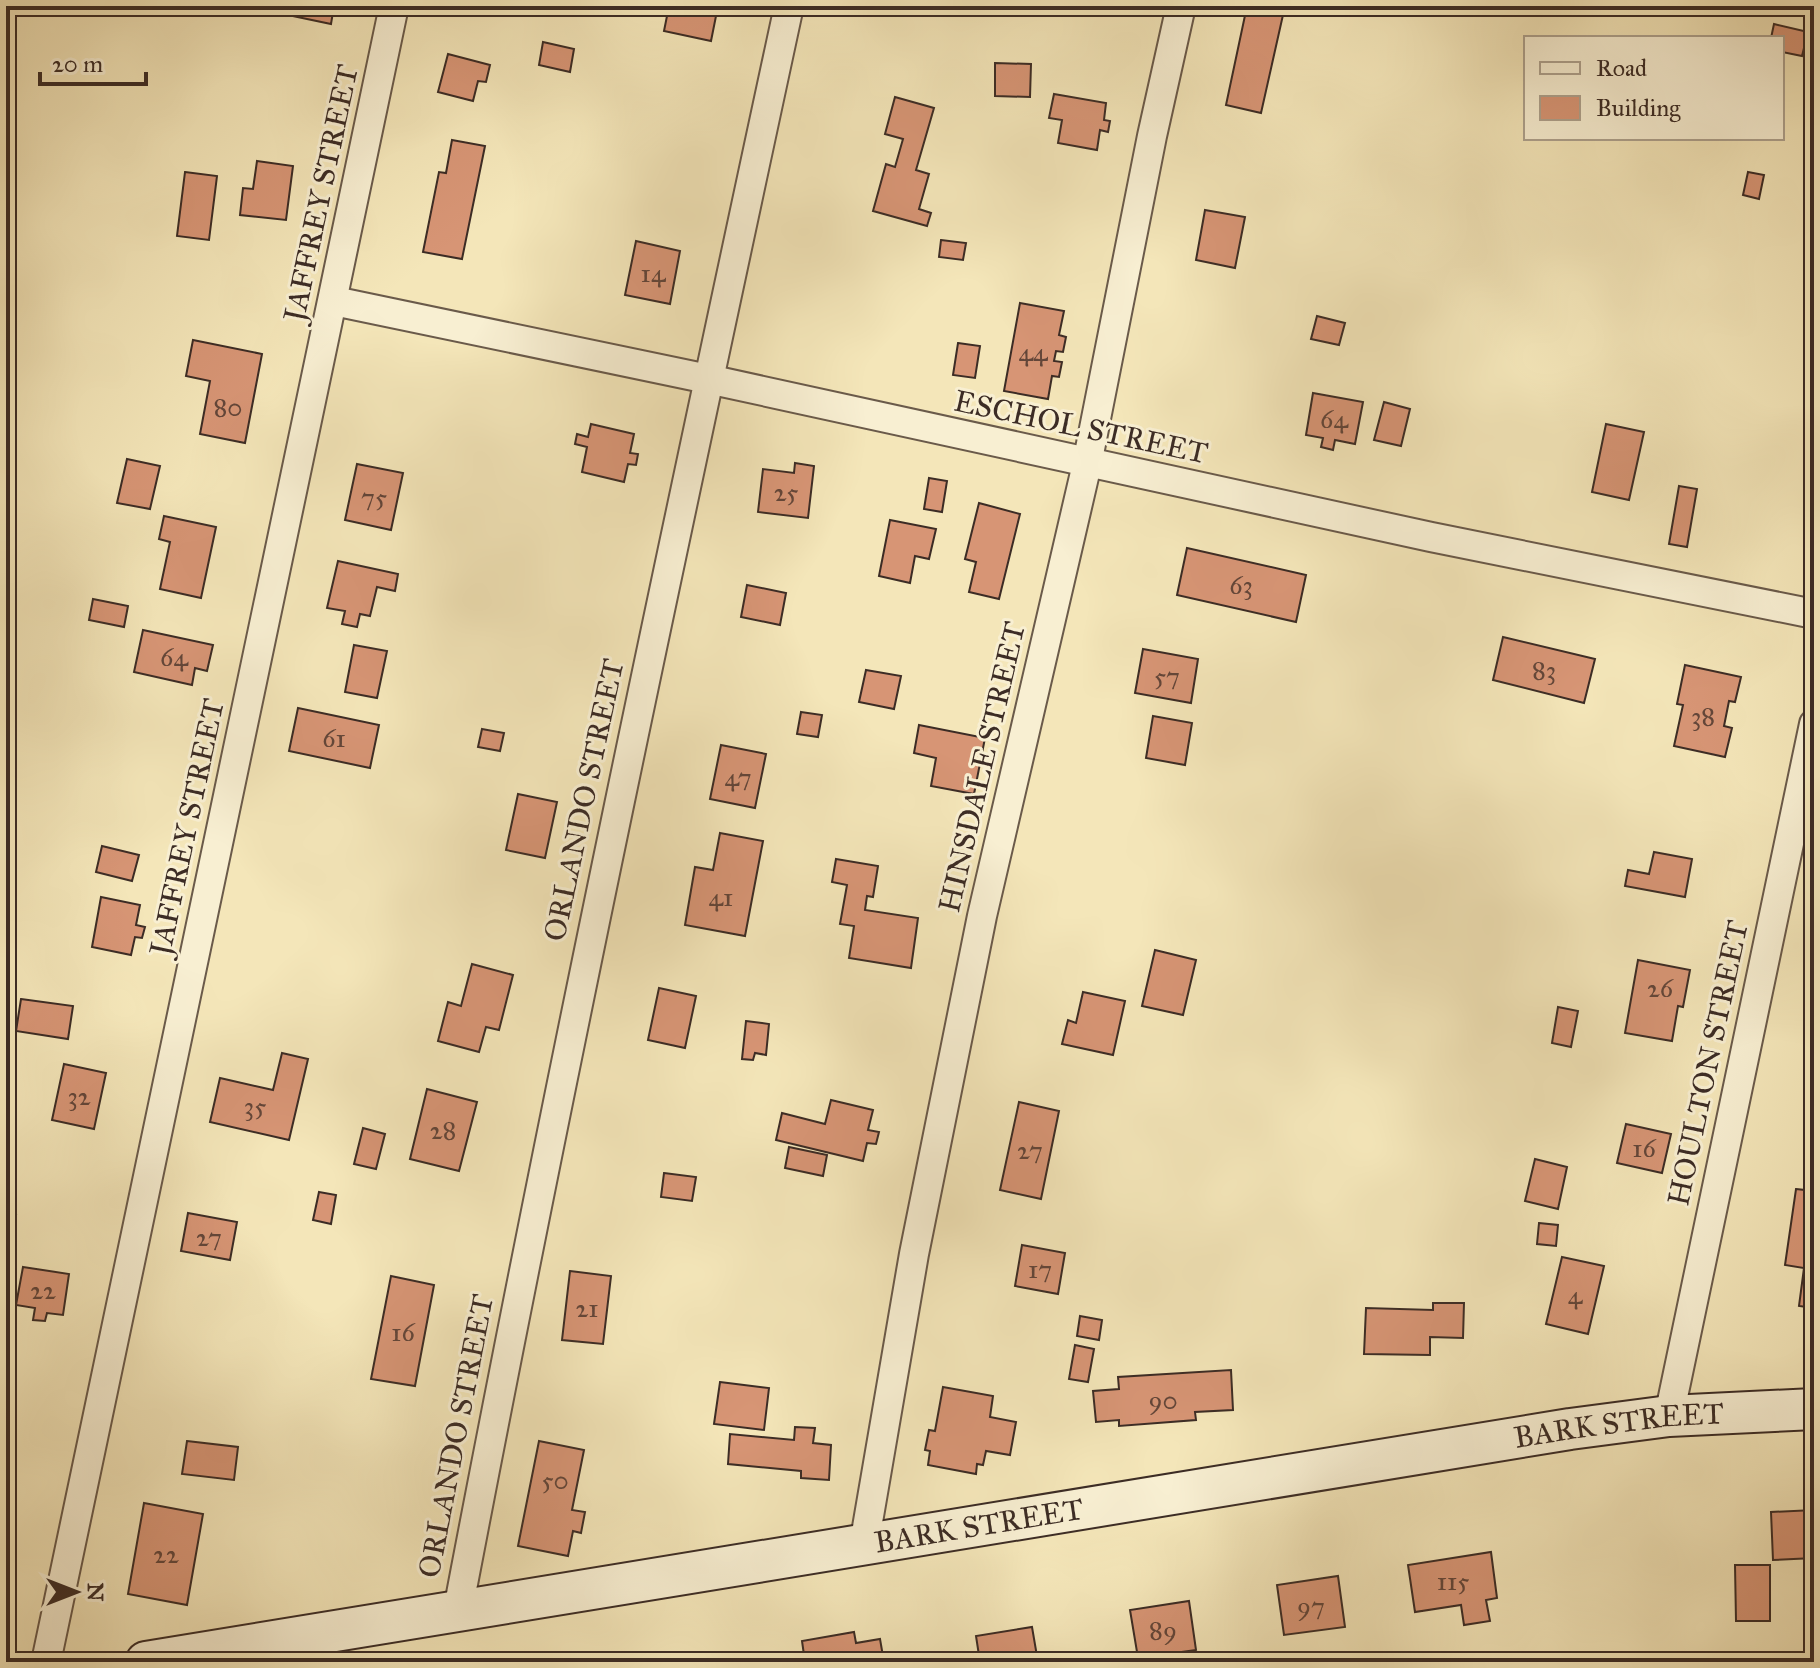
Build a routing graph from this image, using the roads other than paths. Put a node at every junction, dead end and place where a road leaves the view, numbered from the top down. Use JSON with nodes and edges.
{"nodes":[{"id":1,"x":394,"y":6,"type":"edge"},
{"id":2,"x":789,"y":6,"type":"edge"},
{"id":3,"x":1181,"y":6,"type":"edge"},
{"id":4,"x":334,"y":301,"type":"junction"},
{"id":5,"x":708,"y":379,"type":"junction"},
{"id":6,"x":1087,"y":464,"type":"junction"},
{"id":7,"x":1814,"y":614,"type":"edge"},
{"id":8,"x":1814,"y":724,"type":"edge"},
{"id":9,"x":1814,"y":1409,"type":"edge"},
{"id":10,"x":1669,"y":1416,"type":"junction"},
{"id":11,"x":864,"y":1545,"type":"junction"},
{"id":12,"x":458,"y":1610,"type":"junction"},
{"id":13,"x":46,"y":1662,"type":"edge"},
{"id":14,"x":146,"y":1662,"type":"edge"}],
"edges":[{"from":1,"to":4,"type":"street","name":"JAFFREY STREET"},
{"from":2,"to":5,"type":"street","name":"ORLANDO STREET"},
{"from":3,"to":6,"type":"street","name":"HINSDALE STREET"},
{"from":4,"to":5,"type":"street","name":"ESCHOL STREET"},
{"from":4,"to":13,"type":"street","name":"JAFFREY STREET"},
{"from":5,"to":6,"type":"street","name":"ESCHOL STREET"},
{"from":5,"to":12,"type":"street","name":"ORLANDO STREET"},
{"from":6,"to":7,"type":"street","name":"ESCHOL STREET"},
{"from":6,"to":11,"type":"street","name":"HINSDALE STREET"},
{"from":8,"to":10,"type":"street","name":"HOULTON STREET"},
{"from":9,"to":10,"type":"main road","name":"BARK STREET"},
{"from":10,"to":11,"type":"main road","name":"BARK STREET"},
{"from":11,"to":12,"type":"main road","name":"BARK STREET"},
{"from":12,"to":14,"type":"main road","name":"BARK STREET"}]}
